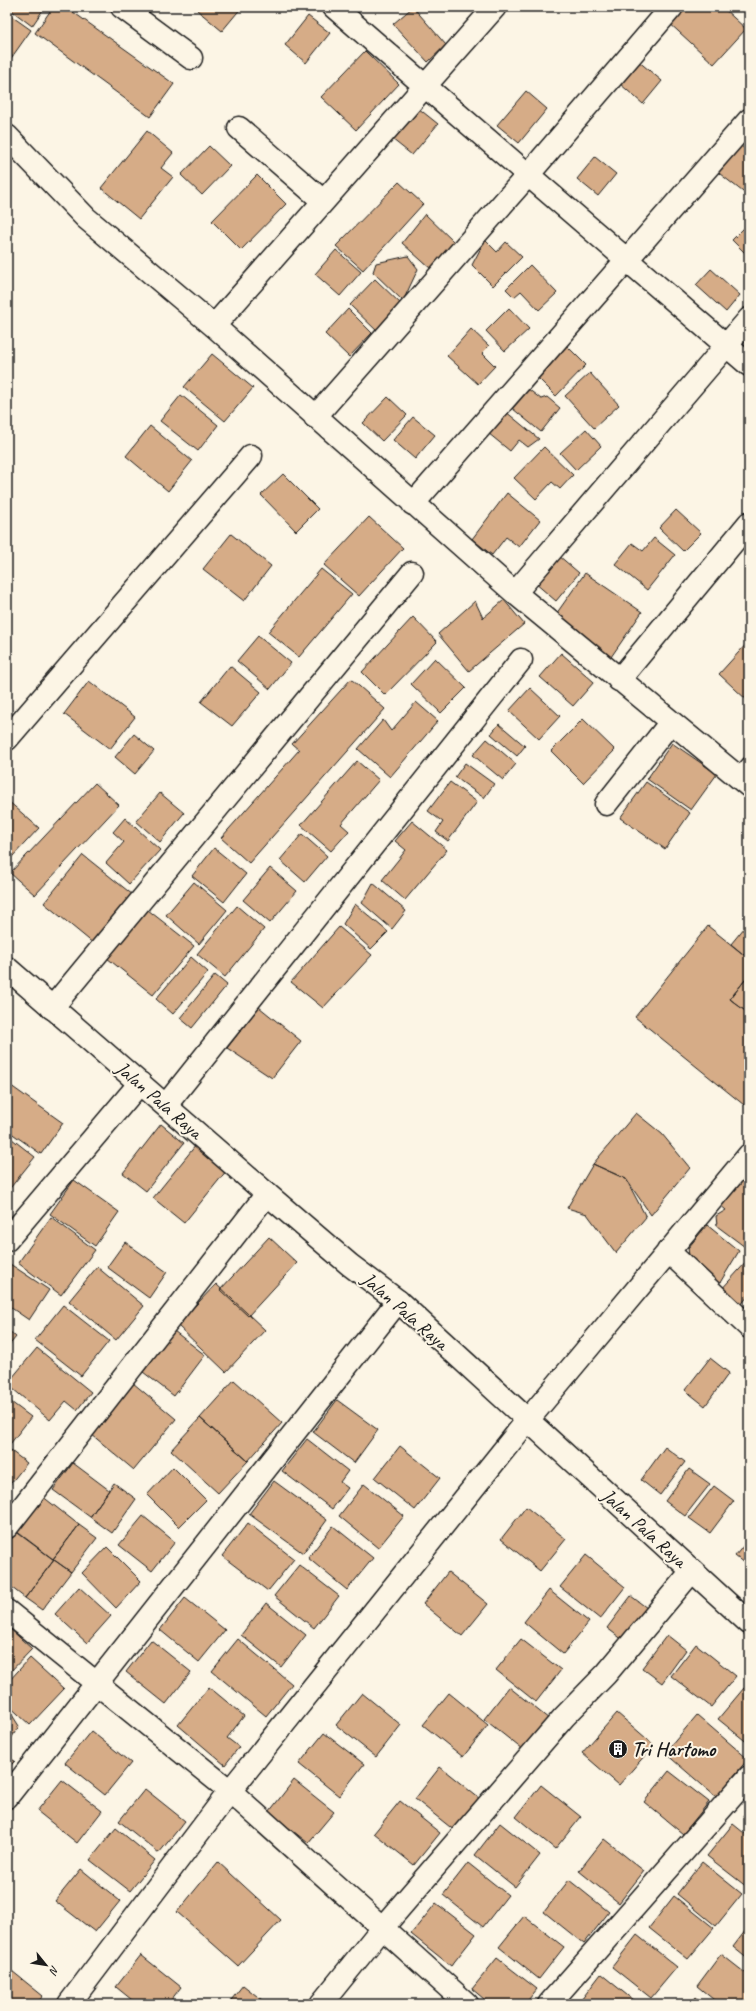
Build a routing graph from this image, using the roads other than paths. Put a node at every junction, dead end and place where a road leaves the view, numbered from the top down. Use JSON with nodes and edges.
{"nodes":[{"id":1,"x":122,"y":7,"type":"edge"},
{"id":2,"x":334,"y":7,"type":"edge"},
{"id":3,"x":495,"y":7,"type":"edge"},
{"id":4,"x":672,"y":7,"type":"edge"},
{"id":5,"x":191,"y":58,"type":"dead end"},
{"id":6,"x":425,"y":86,"type":"junction"},
{"id":7,"x":749,"y":120,"type":"edge"},
{"id":8,"x":239,"y":128,"type":"dead end"},
{"id":9,"x":8,"y":140,"type":"edge"},
{"id":10,"x":528,"y":175,"type":"junction"},
{"id":11,"x":323,"y":201,"type":"junction"},
{"id":12,"x":627,"y":259,"type":"junction"},
{"id":13,"x":749,"y":319,"type":"edge"},
{"id":14,"x":214,"y":326,"type":"junction"},
{"id":15,"x":727,"y":345,"type":"junction"},
{"id":16,"x":749,"y":365,"type":"edge"},
{"id":17,"x":315,"y":417,"type":"junction"},
{"id":18,"x":251,"y":456,"type":"dead end"},
{"id":19,"x":413,"y":504,"type":"junction"},
{"id":20,"x":749,"y":523,"type":"edge"},
{"id":21,"x":412,"y":573,"type":"dead end"},
{"id":22,"x":515,"y":593,"type":"junction"},
{"id":23,"x":521,"y":660,"type":"dead end"},
{"id":24,"x":619,"y":680,"type":"junction"},
{"id":25,"x":671,"y":722,"type":"junction"},
{"id":26,"x":7,"y":739,"type":"edge"},
{"id":27,"x":745,"y":776,"type":"edge"},
{"id":28,"x":606,"y":804,"type":"dead end"},
{"id":29,"x":7,"y":968,"type":"edge"},
{"id":30,"x":52,"y":1008,"type":"junction"},
{"id":31,"x":140,"y":1083,"type":"junction"},
{"id":32,"x":166,"y":1105,"type":"junction"},
{"id":33,"x":749,"y":1156,"type":"edge"},
{"id":34,"x":267,"y":1194,"type":"junction"},
{"id":35,"x":7,"y":1240,"type":"edge"},
{"id":36,"x":668,"y":1251,"type":"junction"},
{"id":37,"x":398,"y":1302,"type":"junction"},
{"id":38,"x":749,"y":1327,"type":"edge"},
{"id":39,"x":527,"y":1421,"type":"junction"},
{"id":40,"x":7,"y":1527,"type":"edge"},
{"id":41,"x":692,"y":1571,"type":"junction"},
{"id":42,"x":7,"y":1611,"type":"edge"},
{"id":43,"x":749,"y":1623,"type":"edge"},
{"id":44,"x":96,"y":1683,"type":"junction"},
{"id":45,"x":749,"y":1778,"type":"edge"},
{"id":46,"x":230,"y":1791,"type":"junction"},
{"id":47,"x":7,"y":1797,"type":"edge"},
{"id":48,"x":383,"y":1927,"type":"junction"},
{"id":49,"x":69,"y":2004,"type":"edge"},
{"id":50,"x":321,"y":2004,"type":"edge"},
{"id":51,"x":467,"y":2004,"type":"edge"},
{"id":52,"x":549,"y":2004,"type":"edge"}],
"edges":[{"from":1,"to":5,"type":"street"},
{"from":2,"to":6,"type":"street"},
{"from":3,"to":6,"type":"street"},
{"from":4,"to":10,"type":"street"},
{"from":6,"to":10,"type":"street"},
{"from":6,"to":11,"type":"street"},
{"from":7,"to":12,"type":"street"},
{"from":8,"to":11,"type":"street"},
{"from":9,"to":14,"type":"street"},
{"from":10,"to":12,"type":"street"},
{"from":10,"to":17,"type":"street"},
{"from":11,"to":14,"type":"street"},
{"from":12,"to":15,"type":"street"},
{"from":12,"to":19,"type":"street"},
{"from":13,"to":15,"type":"street"},
{"from":14,"to":17,"type":"street"},
{"from":15,"to":16,"type":"street"},
{"from":15,"to":22,"type":"street"},
{"from":17,"to":19,"type":"street"},
{"from":18,"to":26,"type":"street"},
{"from":19,"to":22,"type":"street"},
{"from":20,"to":24,"type":"street"},
{"from":21,"to":30,"type":"street"},
{"from":22,"to":24,"type":"street"},
{"from":23,"to":32,"type":"street"},
{"from":24,"to":25,"type":"street"},
{"from":25,"to":27,"type":"street"},
{"from":25,"to":28,"type":"street"},
{"from":29,"to":30,"type":"street","name":"Jalan Pala Raya"},
{"from":30,"to":31,"type":"street","name":"Jalan Pala Raya"},
{"from":31,"to":32,"type":"street","name":"Jalan Pala Raya"},
{"from":31,"to":35,"type":"street"},
{"from":32,"to":34,"type":"street","name":"Jalan Pala Raya"},
{"from":33,"to":36,"type":"street"},
{"from":34,"to":37,"type":"street","name":"Jalan Pala Raya"},
{"from":34,"to":40,"type":"street"},
{"from":36,"to":38,"type":"street"},
{"from":36,"to":39,"type":"street"},
{"from":37,"to":39,"type":"street","name":"Jalan Pala Raya"},
{"from":37,"to":44,"type":"street"},
{"from":39,"to":41,"type":"street","name":"Jalan Pala Raya"},
{"from":39,"to":46,"type":"street"},
{"from":41,"to":43,"type":"street","name":"Jalan Pala Raya"},
{"from":41,"to":48,"type":"street"},
{"from":42,"to":44,"type":"street"},
{"from":44,"to":46,"type":"street"},
{"from":44,"to":47,"type":"street"},
{"from":45,"to":52,"type":"street"},
{"from":46,"to":48,"type":"street"},
{"from":46,"to":49,"type":"street"},
{"from":48,"to":50,"type":"street"},
{"from":48,"to":51,"type":"street"}]}
